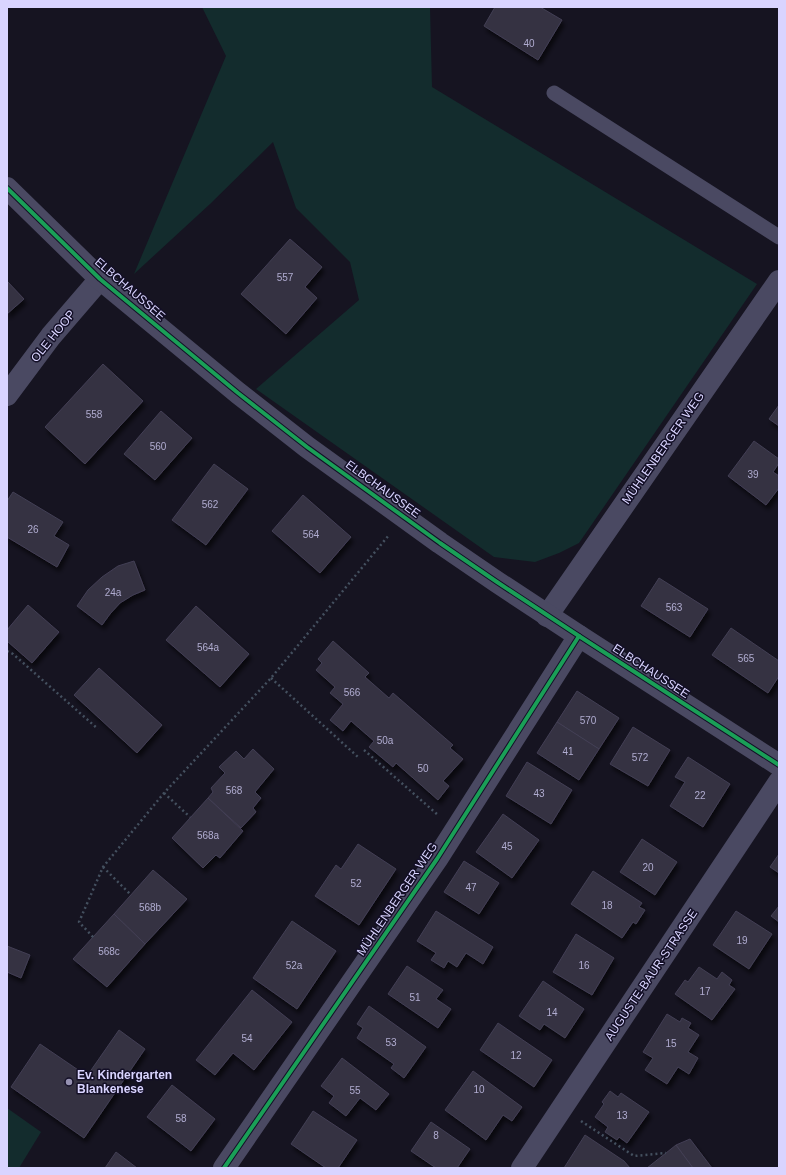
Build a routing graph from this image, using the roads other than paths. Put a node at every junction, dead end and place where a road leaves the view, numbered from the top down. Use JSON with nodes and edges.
{"nodes":[{"id":1,"x":554,"y":94,"type":"dead end"},
{"id":2,"x":7,"y":188,"type":"edge"},
{"id":3,"x":779,"y":237,"type":"edge"},
{"id":4,"x":100,"y":279,"type":"junction"},
{"id":5,"x":779,"y":281,"type":"edge"},
{"id":6,"x":7,"y":395,"type":"edge"},
{"id":7,"x":548,"y":616,"type":"junction"},
{"id":8,"x":579,"y":636,"type":"junction"},
{"id":9,"x":779,"y":765,"type":"edge"},
{"id":10,"x":779,"y":782,"type":"edge"},
{"id":11,"x":224,"y":1168,"type":"edge"},
{"id":12,"x":522,"y":1168,"type":"edge"}],
"edges":[{"from":1,"to":3,"type":"lane"},
{"from":2,"to":4,"type":"street","name":"ELBCHAUSSEE"},
{"from":4,"to":6,"type":"street","name":"OLE HOOP"},
{"from":4,"to":7,"type":"street","name":"ELBCHAUSSEE"},
{"from":5,"to":7,"type":"street","name":"MÜHLENBERGER WEG"},
{"from":7,"to":8,"type":"street","name":"ELBCHAUSSEE"},
{"from":8,"to":9,"type":"street","name":"ELBCHAUSSEE"},
{"from":8,"to":11,"type":"street","name":"MÜHLENBERGER WEG"},
{"from":10,"to":12,"type":"street","name":"AUGUSTE-BAUR-STRASSE"}]}
